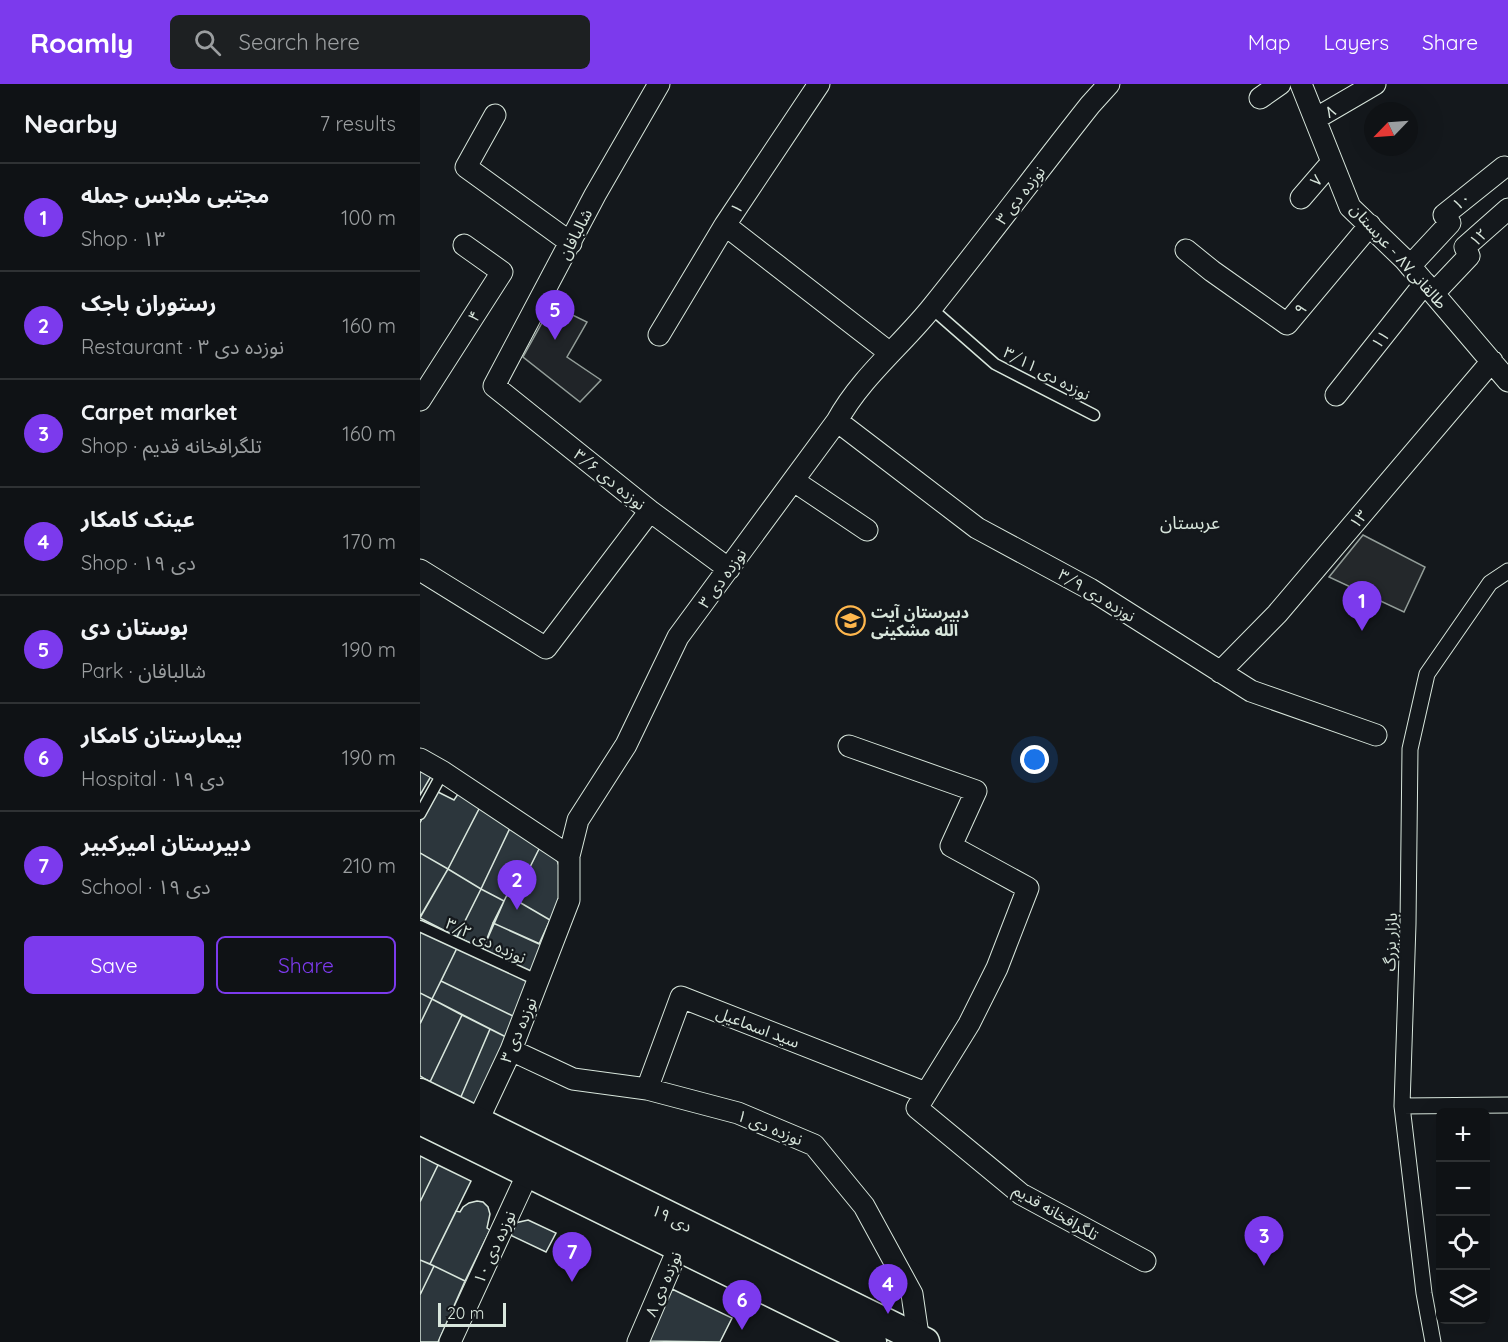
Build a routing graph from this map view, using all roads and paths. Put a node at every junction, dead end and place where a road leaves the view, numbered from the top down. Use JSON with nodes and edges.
{"nodes":[{"id":1,"x":659,"y":84,"type":"edge"},
{"id":2,"x":819,"y":84,"type":"edge"},
{"id":3,"x":1109,"y":84,"type":"edge"},
{"id":4,"x":1280,"y":84,"type":"edge"},
{"id":5,"x":1301,"y":84,"type":"edge"},
{"id":6,"x":1375,"y":84,"type":"edge"},
{"id":7,"x":1260,"y":98,"type":"dead end"},
{"id":8,"x":495,"y":115,"type":"dead end"},
{"id":9,"x":1315,"y":119,"type":"junction"},
{"id":10,"x":1332,"y":162,"type":"junction"},
{"id":11,"x":1504,"y":167,"type":"dead end"},
{"id":12,"x":1301,"y":198,"type":"dead end"},
{"id":13,"x":1508,"y":209,"type":"edge"},
{"id":14,"x":725,"y":225,"type":"junction"},
{"id":15,"x":1370,"y":225,"type":"junction"},
{"id":16,"x":571,"y":243,"type":"junction"},
{"id":17,"x":464,"y":245,"type":"dead end"},
{"id":18,"x":1186,"y":250,"type":"dead end"},
{"id":19,"x":1410,"y":266,"type":"junction"},
{"id":20,"x":1429,"y":288,"type":"junction"},
{"id":21,"x":931,"y":308,"type":"junction"},
{"id":22,"x":659,"y":335,"type":"dead end"},
{"id":23,"x":890,"y":353,"type":"junction"},
{"id":24,"x":1492,"y":361,"type":"junction"},
{"id":25,"x":1508,"y":381,"type":"edge"},
{"id":26,"x":494,"y":386,"type":"joint"},
{"id":27,"x":1336,"y":395,"type":"dead end"},
{"id":28,"x":420,"y":400,"type":"edge"},
{"id":29,"x":1094,"y":415,"type":"dead end"},
{"id":30,"x":837,"y":422,"type":"junction"},
{"id":31,"x":794,"y":481,"type":"junction"},
{"id":32,"x":650,"y":511,"type":"junction"},
{"id":33,"x":867,"y":530,"type":"dead end"},
{"id":34,"x":729,"y":569,"type":"junction"},
{"id":35,"x":420,"y":570,"type":"edge"},
{"id":36,"x":1508,"y":571,"type":"edge"},
{"id":37,"x":1220,"y":672,"type":"junction"},
{"id":38,"x":1376,"y":735,"type":"dead end"},
{"id":39,"x":849,"y":746,"type":"dead end"},
{"id":40,"x":420,"y":759,"type":"edge"},
{"id":41,"x":443,"y":772,"type":"junction"},
{"id":42,"x":420,"y":814,"type":"edge"},
{"id":43,"x":569,"y":855,"type":"junction"},
{"id":44,"x":420,"y":926,"type":"edge"},
{"id":45,"x":539,"y":981,"type":"junction"},
{"id":46,"x":511,"y":1050,"type":"junction"},
{"id":47,"x":648,"y":1089,"type":"junction"},
{"id":48,"x":420,"y":1093,"type":"edge"},
{"id":49,"x":921,"y":1101,"type":"junction"},
{"id":50,"x":1508,"y":1105,"type":"edge"},
{"id":51,"x":1402,"y":1106,"type":"junction"},
{"id":52,"x":420,"y":1120,"type":"edge"},
{"id":53,"x":473,"y":1132,"type":"junction"},
{"id":54,"x":533,"y":1162,"type":"junction"},
{"id":55,"x":683,"y":1237,"type":"junction"},
{"id":56,"x":1145,"y":1261,"type":"dead end"},
{"id":57,"x":921,"y":1341,"type":"edge"},
{"id":58,"x":450,"y":1342,"type":"edge"},
{"id":59,"x":638,"y":1342,"type":"edge"},
{"id":60,"x":872,"y":1342,"type":"edge"},
{"id":61,"x":1433,"y":1342,"type":"edge"}],
"edges":[{"from":1,"to":16,"type":"street","name":"شالبافان"},
{"from":2,"to":14,"type":"street","name":"۱"},
{"from":3,"to":21,"type":"street","name":"نوزده دی ۳"},
{"from":4,"to":7,"type":"street"},
{"from":5,"to":9,"type":"street","name":"طالقانی۸۷ - عربستان"},
{"from":6,"to":9,"type":"street","name":"۸"},
{"from":8,"to":16,"type":"street"},
{"from":9,"to":10,"type":"street","name":"طالقانی۸۷ - عربستان"},
{"from":10,"to":12,"type":"street","name":"۷"},
{"from":10,"to":15,"type":"street","name":"طالقانی۸۷ - عربستان"},
{"from":11,"to":19,"type":"street","name":"۱۰"},
{"from":13,"to":20,"type":"street","name":"۱۲"},
{"from":14,"to":22,"type":"street","name":"۱"},
{"from":14,"to":23,"type":"street"},
{"from":15,"to":18,"type":"street","name":"۹"},
{"from":15,"to":19,"type":"street","name":"طالقانی۸۷ - عربستان"},
{"from":16,"to":26,"type":"street","name":"شالبافان"},
{"from":17,"to":28,"type":"street","name":"۴"},
{"from":19,"to":20,"type":"street","name":"طالقانی۸۷ - عربستان"},
{"from":20,"to":24,"type":"street","name":"طالقانی۸۷ - عربستان"},
{"from":20,"to":27,"type":"street","name":"۱۱"},
{"from":21,"to":23,"type":"street","name":"نوزده دی ۳"},
{"from":21,"to":29,"type":"lane","name":"نوزده دی ۳/۱۱"},
{"from":23,"to":30,"type":"street","name":"نوزده دی ۳"},
{"from":24,"to":25,"type":"street","name":"طالقانی۸۷ - عربستان"},
{"from":24,"to":37,"type":"street","name":"۱۳"},
{"from":26,"to":32,"type":"street","name":"نوزده دی ۳/۶"},
{"from":30,"to":31,"type":"street","name":"نوزده دی ۳"},
{"from":30,"to":37,"type":"street","name":"نوزده دی ۳/۹"},
{"from":31,"to":33,"type":"street"},
{"from":31,"to":34,"type":"street","name":"نوزده دی ۳"},
{"from":32,"to":34,"type":"street","name":"نوزده دی ۳/۶"},
{"from":32,"to":35,"type":"street"},
{"from":34,"to":43,"type":"street","name":"نوزده دی ۳"},
{"from":36,"to":51,"type":"street","name":"بازار بزرگ"},
{"from":37,"to":38,"type":"street","name":"نوزده دی ۳/۹"},
{"from":39,"to":49,"type":"street"},
{"from":40,"to":41,"type":"street"},
{"from":41,"to":42,"type":"lane"},
{"from":41,"to":43,"type":"street"},
{"from":43,"to":45,"type":"street","name":"نوزده دی ۳"},
{"from":44,"to":45,"type":"lane","name":"نوزده دی ۳/۲"},
{"from":45,"to":46,"type":"street","name":"نوزده دی ۳"},
{"from":46,"to":47,"type":"street","name":"نوزده دی ۱"},
{"from":46,"to":53,"type":"street","name":"نوزده دی ۳"},
{"from":47,"to":49,"type":"street","name":"سید اسماعیل"},
{"from":47,"to":57,"type":"street","name":"نوزده دی ۱"},
{"from":48,"to":53,"type":"main road","name":"۱۹ دی"},
{"from":49,"to":56,"type":"street","name":"تلگرافخانه قدیم"},
{"from":50,"to":51,"type":"street"},
{"from":51,"to":61,"type":"street","name":"بازار بزرگ"},
{"from":52,"to":53,"type":"main road","name":"۱۹ دی"},
{"from":53,"to":54,"type":"main road","name":"۱۹ دی"},
{"from":54,"to":55,"type":"main road","name":"۱۹ دی"},
{"from":54,"to":58,"type":"street","name":"نوزده دی ۱۰"},
{"from":55,"to":57,"type":"main road","name":"۱۹ دی"},
{"from":55,"to":59,"type":"street","name":"نوزده دی ۸"},
{"from":55,"to":60,"type":"main road","name":"۱۹ دی"}]}
